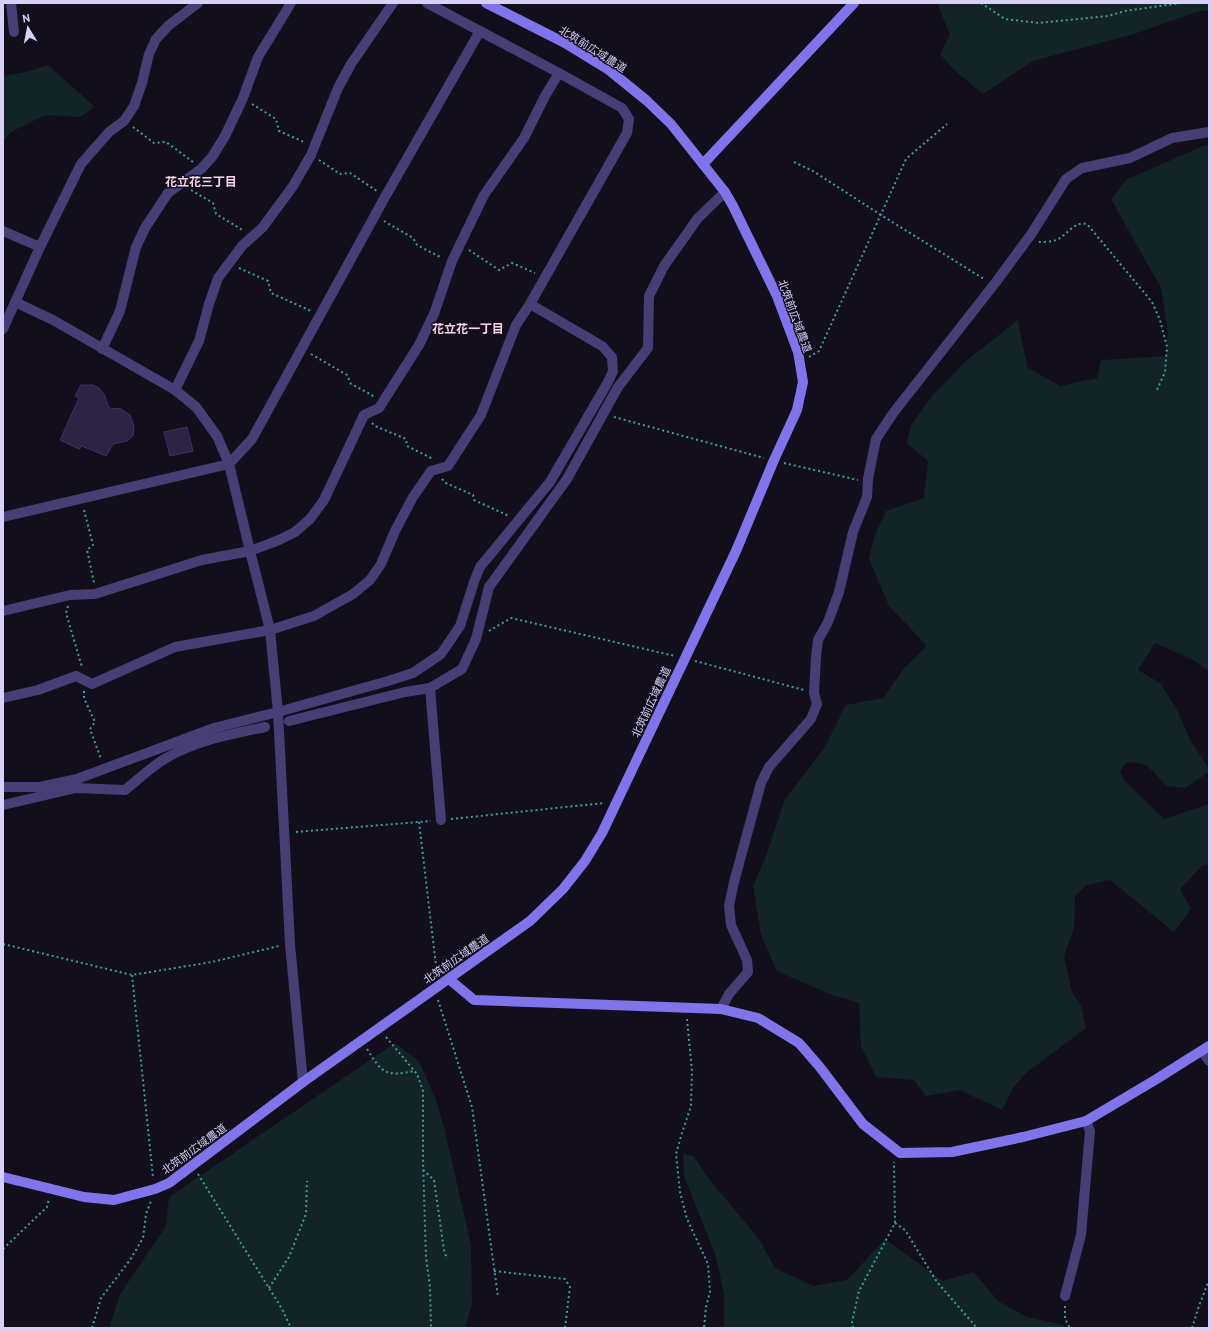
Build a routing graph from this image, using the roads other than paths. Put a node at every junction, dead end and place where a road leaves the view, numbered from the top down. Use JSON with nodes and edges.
{"nodes":[{"id":1,"x":11,"y":3,"type":"edge"},
{"id":2,"x":198,"y":3,"type":"edge"},
{"id":3,"x":291,"y":3,"type":"edge"},
{"id":4,"x":392,"y":3,"type":"edge"},
{"id":5,"x":427,"y":3,"type":"edge"},
{"id":6,"x":486,"y":3,"type":"edge"},
{"id":7,"x":854,"y":3,"type":"edge"},
{"id":8,"x":480,"y":31,"type":"junction"},
{"id":9,"x":14,"y":32,"type":"dead end"},
{"id":10,"x":559,"y":73,"type":"junction"},
{"id":11,"x":1209,"y":132,"type":"edge"},
{"id":12,"x":703,"y":164,"type":"junction"},
{"id":13,"x":725,"y":192,"type":"junction"},
{"id":14,"x":3,"y":231,"type":"edge"},
{"id":15,"x":40,"y":247,"type":"junction"},
{"id":16,"x":15,"y":302,"type":"junction"},
{"id":17,"x":530,"y":304,"type":"junction"},
{"id":18,"x":3,"y":329,"type":"edge"},
{"id":19,"x":102,"y":349,"type":"junction"},
{"id":20,"x":175,"y":390,"type":"junction"},
{"id":21,"x":230,"y":464,"type":"junction"},
{"id":22,"x":3,"y":517,"type":"edge"},
{"id":23,"x":250,"y":551,"type":"junction"},
{"id":24,"x":3,"y":611,"type":"edge"},
{"id":25,"x":463,"y":616,"type":"junction"},
{"id":26,"x":481,"y":619,"type":"junction"},
{"id":27,"x":270,"y":630,"type":"junction"},
{"id":28,"x":430,"y":688,"type":"junction"},
{"id":29,"x":3,"y":698,"type":"edge"},
{"id":30,"x":278,"y":712,"type":"junction"},
{"id":31,"x":289,"y":721,"type":"dead end"},
{"id":32,"x":265,"y":728,"type":"dead end"},
{"id":33,"x":3,"y":787,"type":"edge"},
{"id":34,"x":3,"y":805,"type":"edge"},
{"id":35,"x":441,"y":820,"type":"dead end"},
{"id":36,"x":441,"y":984,"type":"junction"},
{"id":37,"x":721,"y":1009,"type":"junction"},
{"id":38,"x":1206,"y":1048,"type":"edge"},
{"id":39,"x":1209,"y":1061,"type":"edge"},
{"id":40,"x":303,"y":1082,"type":"junction"},
{"id":41,"x":1086,"y":1120,"type":"junction"},
{"id":42,"x":3,"y":1177,"type":"edge"},
{"id":43,"x":1065,"y":1296,"type":"road end"}],
"edges":[{"from":1,"to":9,"type":"street"},
{"from":2,"to":15,"type":"street"},
{"from":3,"to":19,"type":"street"},
{"from":4,"to":20,"type":"street"},
{"from":5,"to":8,"type":"street"},
{"from":6,"to":12,"type":"street","name":"北筑前広域農道"},
{"from":7,"to":12,"type":"street"},
{"from":8,"to":10,"type":"street"},
{"from":8,"to":21,"type":"street"},
{"from":10,"to":17,"type":"street"},
{"from":10,"to":23,"type":"street"},
{"from":11,"to":37,"type":"street"},
{"from":12,"to":13,"type":"street","name":"北筑前広域農道"},
{"from":13,"to":26,"type":"street"},
{"from":13,"to":36,"type":"street","name":"北筑前広域農道"},
{"from":14,"to":15,"type":"street"},
{"from":15,"to":16,"type":"street"},
{"from":16,"to":18,"type":"street"},
{"from":16,"to":19,"type":"street"},
{"from":17,"to":25,"type":"street"},
{"from":17,"to":27,"type":"street"},
{"from":19,"to":20,"type":"street"},
{"from":20,"to":21,"type":"street"},
{"from":21,"to":22,"type":"street"},
{"from":21,"to":23,"type":"street"},
{"from":23,"to":24,"type":"street"},
{"from":23,"to":27,"type":"street"},
{"from":25,"to":26,"type":"street"},
{"from":25,"to":30,"type":"street"},
{"from":26,"to":28,"type":"street"},
{"from":27,"to":29,"type":"street"},
{"from":27,"to":30,"type":"street"},
{"from":28,"to":31,"type":"street"},
{"from":28,"to":35,"type":"street"},
{"from":30,"to":33,"type":"street"},
{"from":30,"to":40,"type":"street"},
{"from":32,"to":34,"type":"street"},
{"from":36,"to":37,"type":"street"},
{"from":36,"to":40,"type":"street","name":"北筑前広域農道"},
{"from":37,"to":41,"type":"street"},
{"from":38,"to":39,"type":"street"},
{"from":38,"to":41,"type":"street"},
{"from":40,"to":42,"type":"street","name":"北筑前広域農道"},
{"from":41,"to":43,"type":"street"}]}
